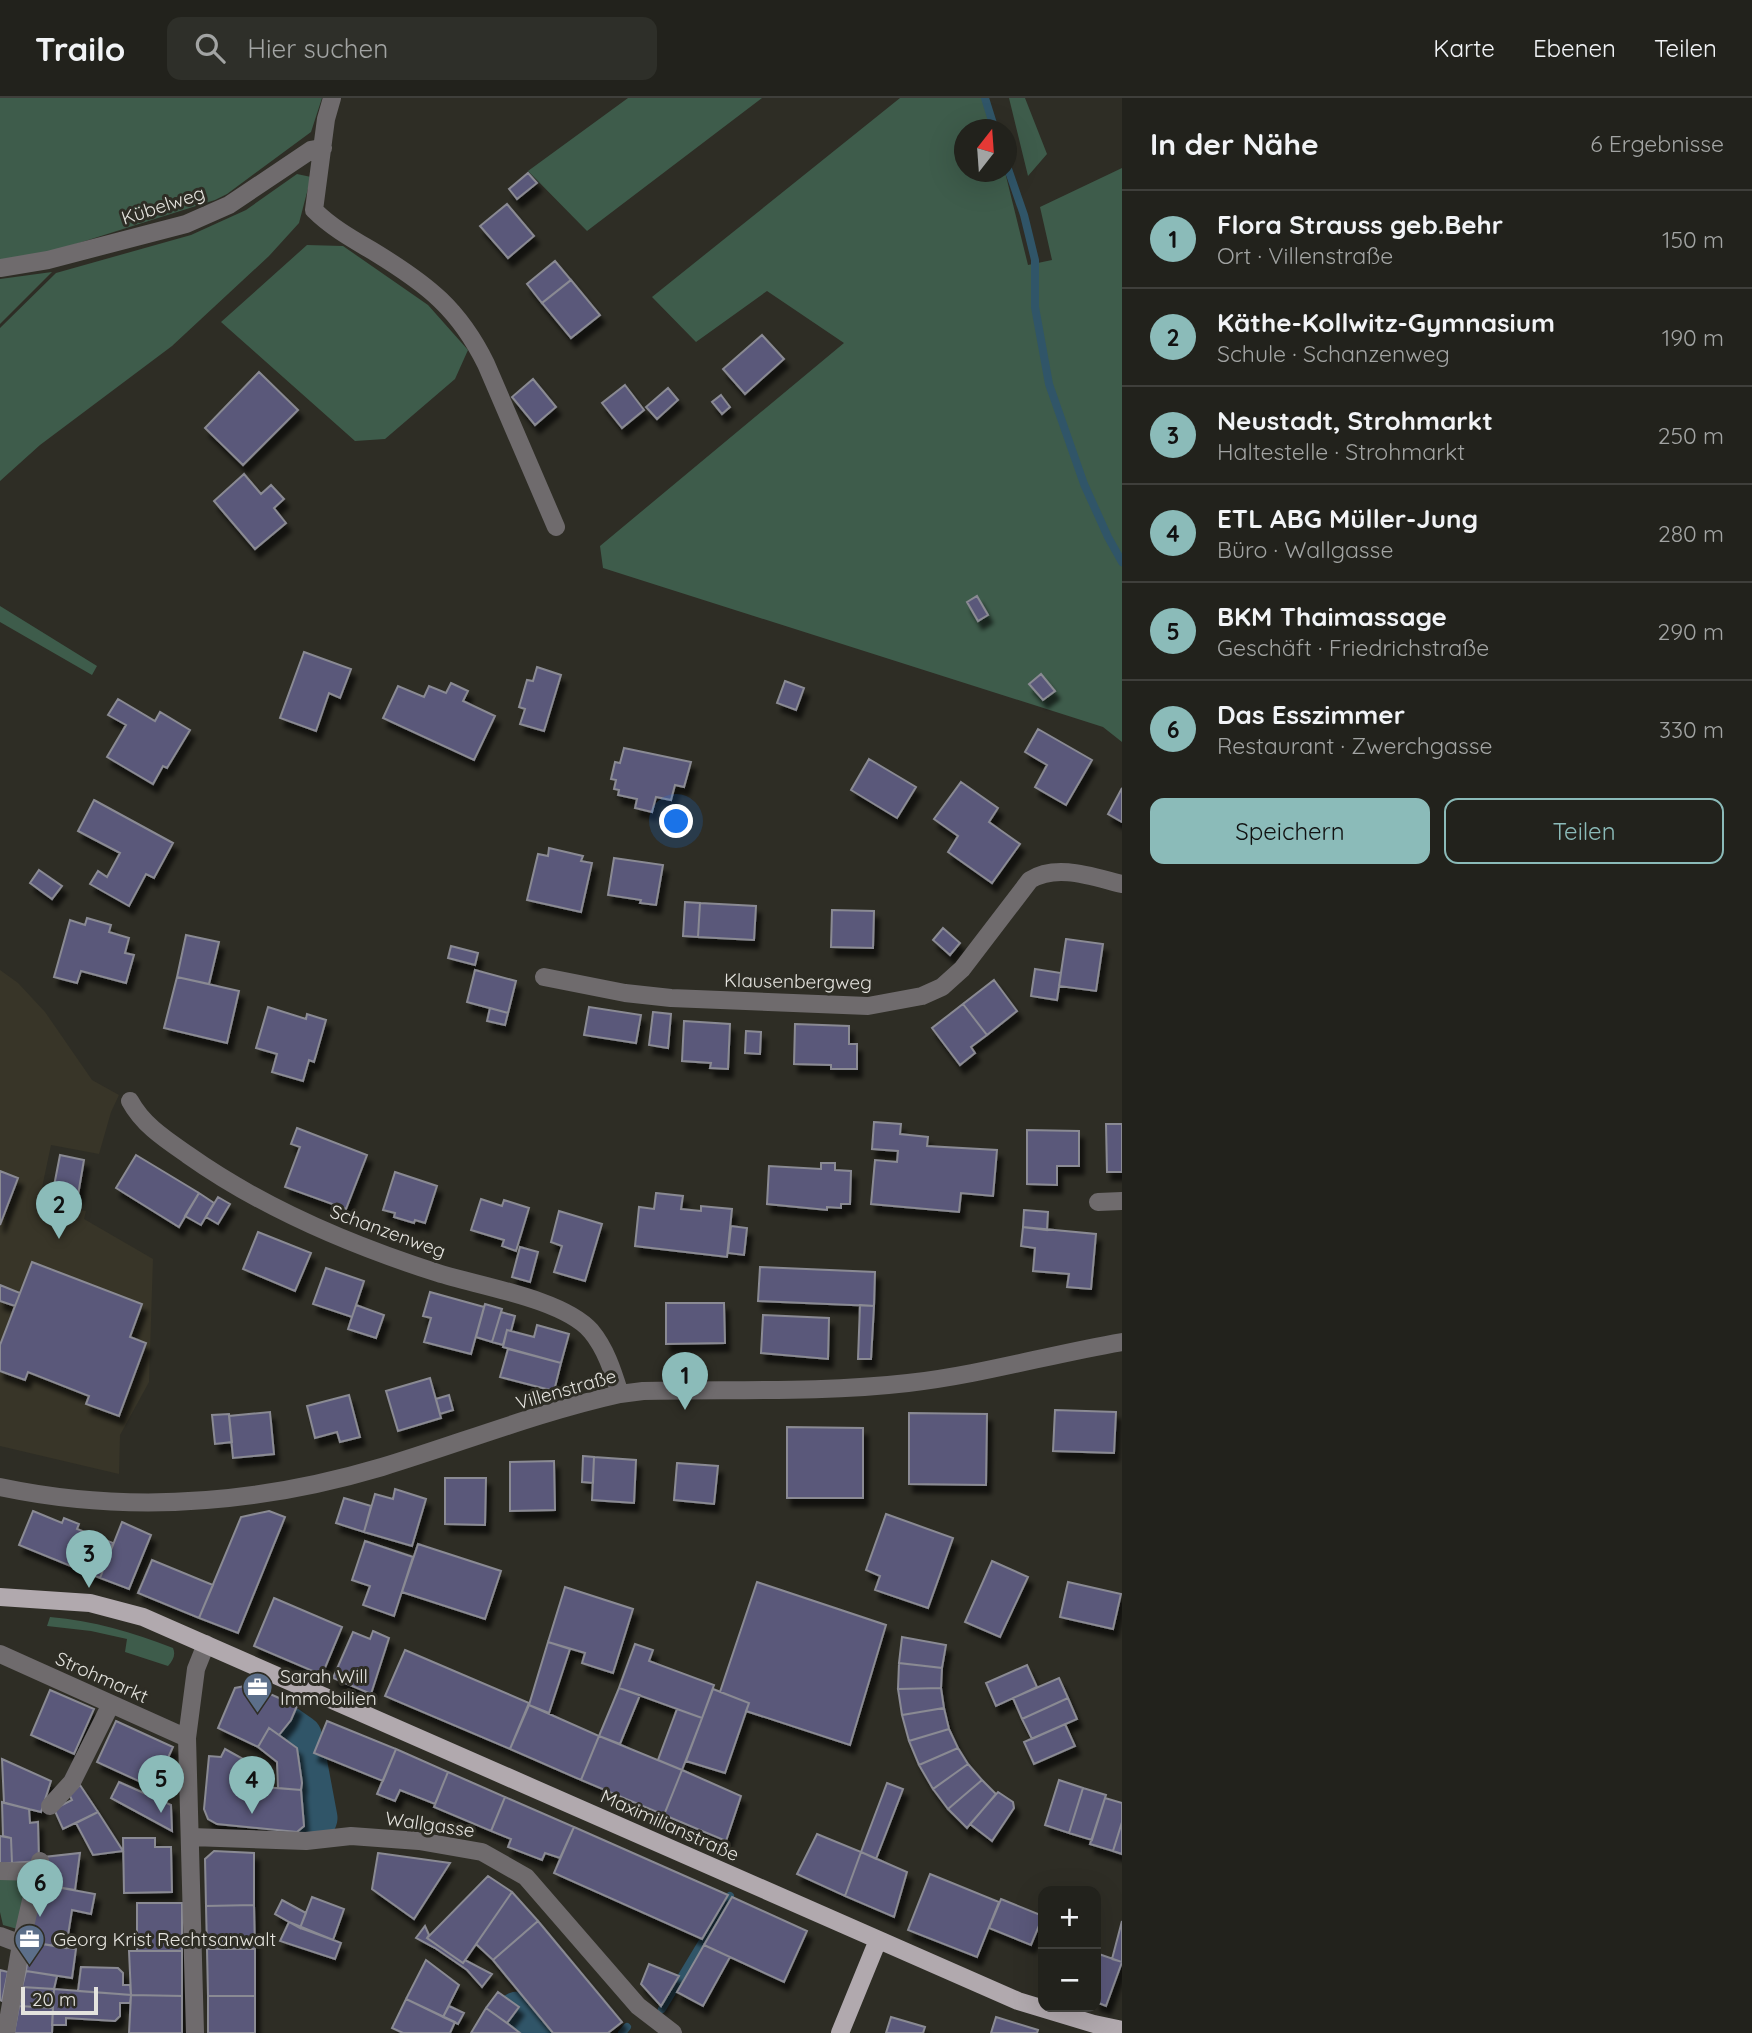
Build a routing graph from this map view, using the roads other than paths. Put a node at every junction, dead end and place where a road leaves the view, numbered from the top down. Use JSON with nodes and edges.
{"nodes":[{"id":1,"x":332,"y":98,"type":"edge"},
{"id":2,"x":323,"y":148,"type":"junction"},
{"id":3,"x":0,"y":268,"type":"edge"},
{"id":4,"x":556,"y":527,"type":"dead end"},
{"id":5,"x":1122,"y":884,"type":"edge"},
{"id":6,"x":544,"y":977,"type":"dead end"},
{"id":7,"x":130,"y":1101,"type":"dead end"},
{"id":8,"x":1122,"y":1201,"type":"edge"},
{"id":9,"x":1098,"y":1202,"type":"dead end"},
{"id":10,"x":1122,"y":1342,"type":"edge"},
{"id":11,"x":620,"y":1394,"type":"junction"},
{"id":12,"x":0,"y":1487,"type":"edge"},
{"id":13,"x":0,"y":1598,"type":"edge"},
{"id":14,"x":206,"y":1644,"type":"junction"},
{"id":15,"x":0,"y":1654,"type":"edge"},
{"id":16,"x":111,"y":1703,"type":"junction"},
{"id":17,"x":187,"y":1738,"type":"junction"},
{"id":18,"x":50,"y":1806,"type":"dead end"},
{"id":19,"x":191,"y":1837,"type":"junction"},
{"id":20,"x":0,"y":1871,"type":"edge"},
{"id":21,"x":0,"y":1936,"type":"edge"},
{"id":22,"x":878,"y":1940,"type":"junction"},
{"id":23,"x":21,"y":1944,"type":"junction"},
{"id":24,"x":1122,"y":2030,"type":"edge"},
{"id":25,"x":6,"y":2033,"type":"edge"},
{"id":26,"x":195,"y":2033,"type":"edge"},
{"id":27,"x":673,"y":2033,"type":"edge"},
{"id":28,"x":841,"y":2033,"type":"edge"}],
"edges":[{"from":1,"to":2,"type":"street"},
{"from":2,"to":3,"type":"street","name":"Kübelweg"},
{"from":2,"to":4,"type":"street"},
{"from":5,"to":6,"type":"street","name":"Klausenbergweg"},
{"from":7,"to":11,"type":"street","name":"Schanzenweg"},
{"from":8,"to":9,"type":"street"},
{"from":10,"to":11,"type":"street","name":"Villenstraße"},
{"from":11,"to":12,"type":"street","name":"Villenstraße"},
{"from":13,"to":14,"type":"main road"},
{"from":14,"to":17,"type":"street"},
{"from":14,"to":22,"type":"main road","name":"Maximilianstraße"},
{"from":15,"to":16,"type":"street","name":"Strohmarkt"},
{"from":16,"to":17,"type":"street","name":"Strohmarkt"},
{"from":16,"to":18,"type":"street"},
{"from":17,"to":19,"type":"street"},
{"from":19,"to":26,"type":"street"},
{"from":19,"to":27,"type":"street","name":"Wallgasse"},
{"from":20,"to":23,"type":"street"},
{"from":21,"to":23,"type":"street"},
{"from":22,"to":24,"type":"main road","name":"Maximilianstraße"},
{"from":22,"to":28,"type":"main road"},
{"from":23,"to":25,"type":"street"}]}
